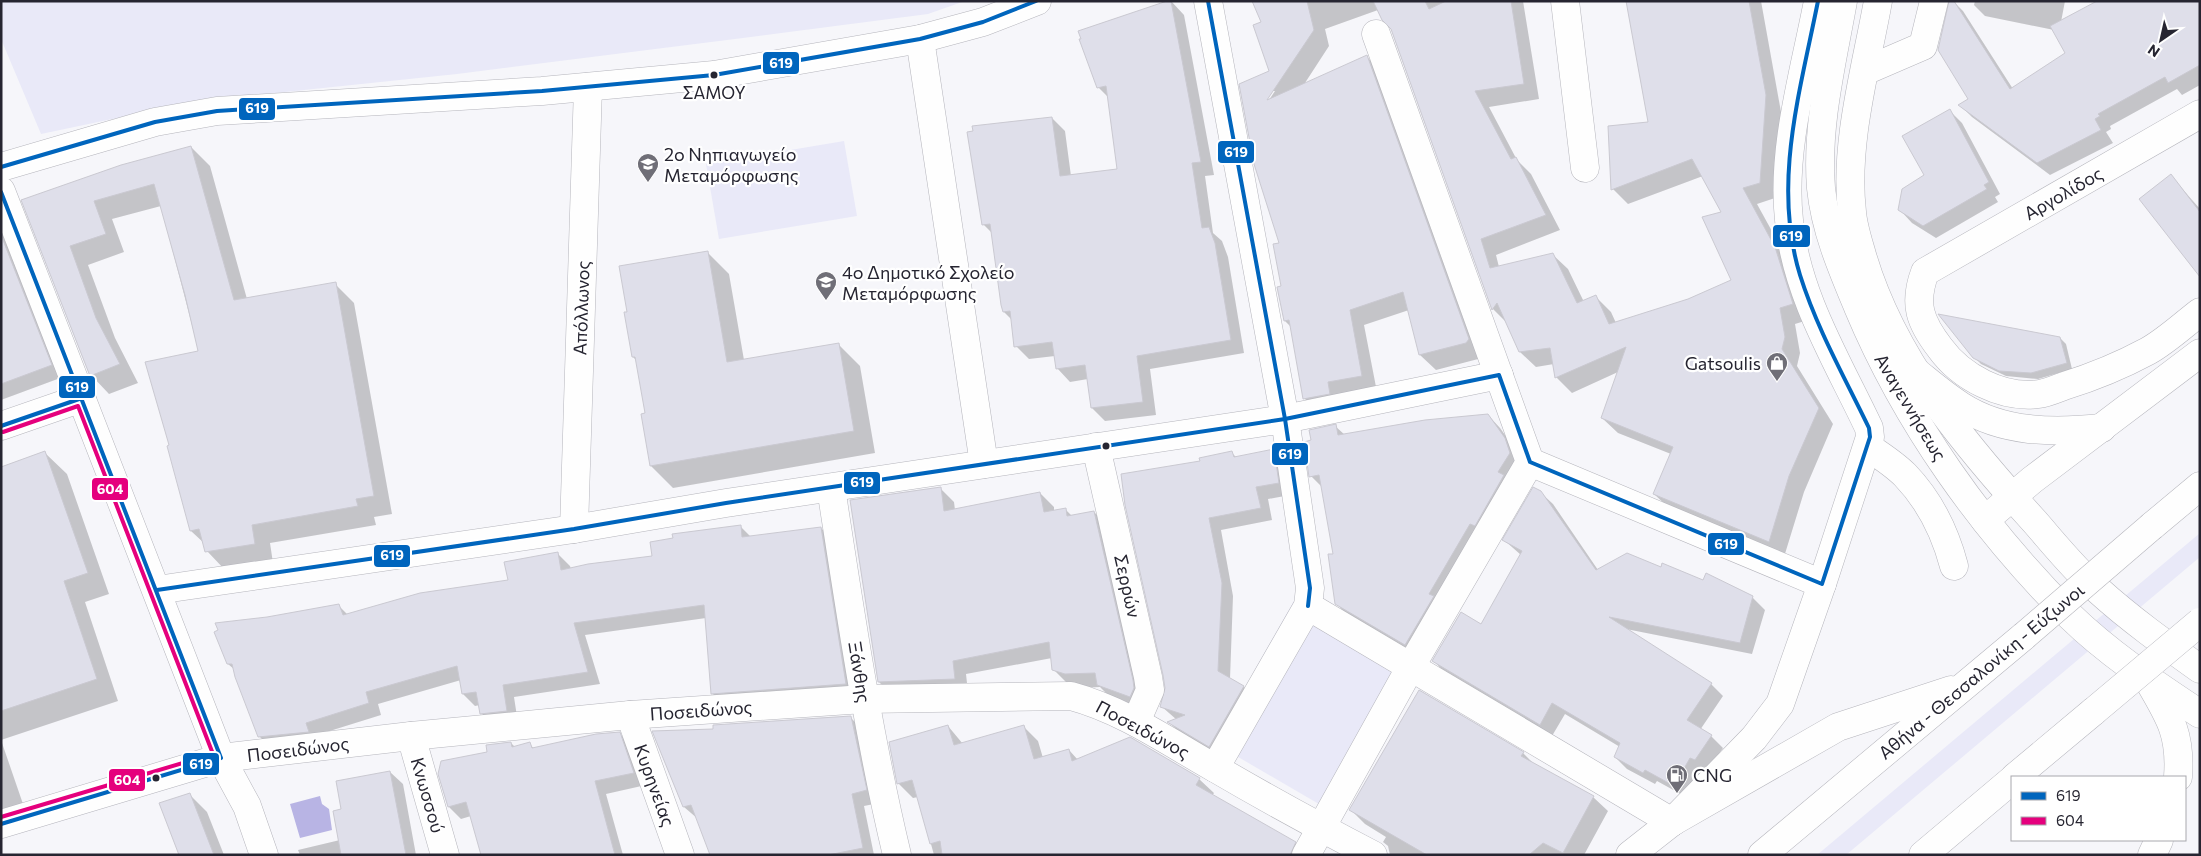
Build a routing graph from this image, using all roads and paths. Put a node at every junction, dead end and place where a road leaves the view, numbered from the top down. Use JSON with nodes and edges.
{"nodes":[{"id":1,"x":1037,"y":1,"type":"edge"},
{"id":2,"x":1208,"y":1,"type":"edge"},
{"id":3,"x":1565,"y":1,"type":"edge"},
{"id":4,"x":1818,"y":1,"type":"edge"},
{"id":5,"x":1842,"y":1,"type":"edge"},
{"id":6,"x":1878,"y":1,"type":"edge"},
{"id":7,"x":1934,"y":1,"type":"edge"},
{"id":8,"x":1376,"y":34,"type":"dead end"},
{"id":9,"x":920,"y":39,"type":"junction"},
{"id":10,"x":1865,"y":71,"type":"junction"},
{"id":11,"x":588,"y":87,"type":"junction"},
{"id":12,"x":2200,"y":114,"type":"edge"},
{"id":13,"x":1,"y":167,"type":"edge"},
{"id":14,"x":1585,"y":168,"type":"dead end"},
{"id":15,"x":1,"y":191,"type":"edge"},
{"id":16,"x":2200,"y":312,"type":"edge"},
{"id":17,"x":2200,"y":353,"type":"edge"},
{"id":18,"x":1916,"y":371,"type":"junction"},
{"id":19,"x":1499,"y":375,"type":"junction"},
{"id":20,"x":82,"y":398,"type":"junction"},
{"id":21,"x":1285,"y":418,"type":"junction"},
{"id":22,"x":1,"y":426,"type":"edge"},
{"id":23,"x":2102,"y":428,"type":"junction"},
{"id":24,"x":1868,"y":446,"type":"junction"},
{"id":25,"x":1096,"y":447,"type":"junction"},
{"id":26,"x":1530,"y":462,"type":"junction"},
{"id":27,"x":984,"y":464,"type":"junction"},
{"id":28,"x":2200,"y":486,"type":"edge"},
{"id":29,"x":831,"y":488,"type":"junction"},
{"id":30,"x":2011,"y":496,"type":"junction"},
{"id":31,"x":1984,"y":520,"type":"junction"},
{"id":32,"x":574,"y":529,"type":"junction"},
{"id":33,"x":1954,"y":566,"type":"dead end"},
{"id":34,"x":1822,"y":584,"type":"junction"},
{"id":35,"x":156,"y":590,"type":"junction"},
{"id":36,"x":1308,"y":606,"type":"junction"},
{"id":37,"x":2200,"y":622,"type":"edge"},
{"id":38,"x":1410,"y":668,"type":"junction"},
{"id":39,"x":2200,"y":668,"type":"edge"},
{"id":40,"x":2149,"y":681,"type":"junction"},
{"id":41,"x":1964,"y":686,"type":"junction"},
{"id":42,"x":864,"y":699,"type":"junction"},
{"id":43,"x":2200,"y":714,"type":"edge"},
{"id":44,"x":630,"y":715,"type":"junction"},
{"id":45,"x":1136,"y":722,"type":"junction"},
{"id":46,"x":411,"y":736,"type":"junction"},
{"id":47,"x":222,"y":758,"type":"junction"},
{"id":48,"x":1215,"y":768,"type":"junction"},
{"id":49,"x":2016,"y":776,"type":"edge"},
{"id":50,"x":2178,"y":776,"type":"edge"},
{"id":51,"x":2011,"y":781,"type":"edge"},
{"id":52,"x":1672,"y":822,"type":"junction"},
{"id":53,"x":1,"y":824,"type":"edge"},
{"id":54,"x":1320,"y":827,"type":"junction"},
{"id":55,"x":2159,"y":841,"type":"edge"},
{"id":56,"x":264,"y":855,"type":"edge"},
{"id":57,"x":445,"y":855,"type":"edge"},
{"id":58,"x":680,"y":855,"type":"edge"},
{"id":59,"x":897,"y":855,"type":"edge"},
{"id":60,"x":1306,"y":855,"type":"edge"},
{"id":61,"x":1373,"y":855,"type":"edge"},
{"id":62,"x":1630,"y":855,"type":"edge"},
{"id":63,"x":1762,"y":855,"type":"edge"},
{"id":64,"x":1923,"y":855,"type":"edge"},
{"id":65,"x":2152,"y":855,"type":"edge"}],
"edges":[{"from":1,"to":9,"type":"main road"},
{"from":2,"to":21,"type":"main road"},
{"from":3,"to":14,"type":"main road"},
{"from":4,"to":24,"type":"main road"},
{"from":5,"to":31,"type":"main road","name":"Αναγεννήσεως"},
{"from":6,"to":10,"type":"main road","name":"Αναγεννήσεως"},
{"from":7,"to":10,"type":"main road"},
{"from":8,"to":19,"type":"main road"},
{"from":9,"to":11,"type":"main road"},
{"from":9,"to":27,"type":"main road"},
{"from":10,"to":18,"type":"main road","name":"Αναγεννήσεως"},
{"from":11,"to":13,"type":"main road"},
{"from":11,"to":32,"type":"main road","name":"Απόλλωνος"},
{"from":12,"to":16,"type":"main road","name":"Αργολίδος"},
{"from":15,"to":20,"type":"main road"},
{"from":17,"to":23,"type":"main road"},
{"from":18,"to":23,"type":"main road"},
{"from":18,"to":30,"type":"main road","name":"Αναγεννήσεως"},
{"from":19,"to":21,"type":"main road"},
{"from":19,"to":26,"type":"main road"},
{"from":20,"to":22,"type":"main road"},
{"from":20,"to":35,"type":"main road"},
{"from":21,"to":25,"type":"main road"},
{"from":21,"to":36,"type":"main road"},
{"from":23,"to":30,"type":"main road"},
{"from":24,"to":33,"type":"main road"},
{"from":24,"to":34,"type":"main road"},
{"from":25,"to":27,"type":"main road"},
{"from":25,"to":45,"type":"main road","name":"Σερρών"},
{"from":26,"to":34,"type":"main road"},
{"from":26,"to":38,"type":"main road"},
{"from":27,"to":29,"type":"main road"},
{"from":28,"to":41,"type":"main road","name":"Αθήνα - Θεσσαλονίκη - Εύζωνοι","bridge":true},
{"from":29,"to":32,"type":"main road"},
{"from":29,"to":42,"type":"main road","name":"Ξάνθης"},
{"from":30,"to":31,"type":"main road"},
{"from":30,"to":39,"type":"main road","name":"Αναγεννήσεως"},
{"from":31,"to":40,"type":"main road","name":"Αναγεννήσεως"},
{"from":32,"to":35,"type":"main road"},
{"from":34,"to":52,"type":"main road"},
{"from":35,"to":47,"type":"main road"},
{"from":36,"to":38,"type":"main road"},
{"from":36,"to":48,"type":"main road"},
{"from":37,"to":49,"type":"main road","bridge":true},
{"from":38,"to":52,"type":"main road"},
{"from":38,"to":54,"type":"main road"},
{"from":40,"to":43,"type":"main road","name":"Αναγεννήσεως"},
{"from":40,"to":50,"type":"main road"},
{"from":41,"to":52,"type":"main road"},
{"from":41,"to":63,"type":"main road","name":"Αθήνα - Θεσσαλονίκη - Εύζωνοι"},
{"from":42,"to":44,"type":"main road","name":"Ποσειδώνος"},
{"from":42,"to":45,"type":"main road","name":"Ποσειδώνος"},
{"from":42,"to":59,"type":"main road","name":"Ξάνθης"},
{"from":44,"to":46,"type":"main road","name":"Ποσειδώνος"},
{"from":44,"to":58,"type":"main road","name":"Κυρηνείας"},
{"from":45,"to":48,"type":"main road","name":"Ποσειδώνος"},
{"from":46,"to":47,"type":"main road","name":"Ποσειδώνος"},
{"from":46,"to":57,"type":"main road","name":"Κνωσσού"},
{"from":47,"to":53,"type":"main road","name":"Ποσειδώνος"},
{"from":47,"to":56,"type":"main road"},
{"from":48,"to":54,"type":"main road","name":"Ποσειδώνος"},
{"from":51,"to":64,"type":"main road"},
{"from":52,"to":62,"type":"main road"},
{"from":54,"to":60,"type":"main road"},
{"from":54,"to":61,"type":"main road","name":"Ποσειδώνος"},
{"from":55,"to":65,"type":"main road"}]}
